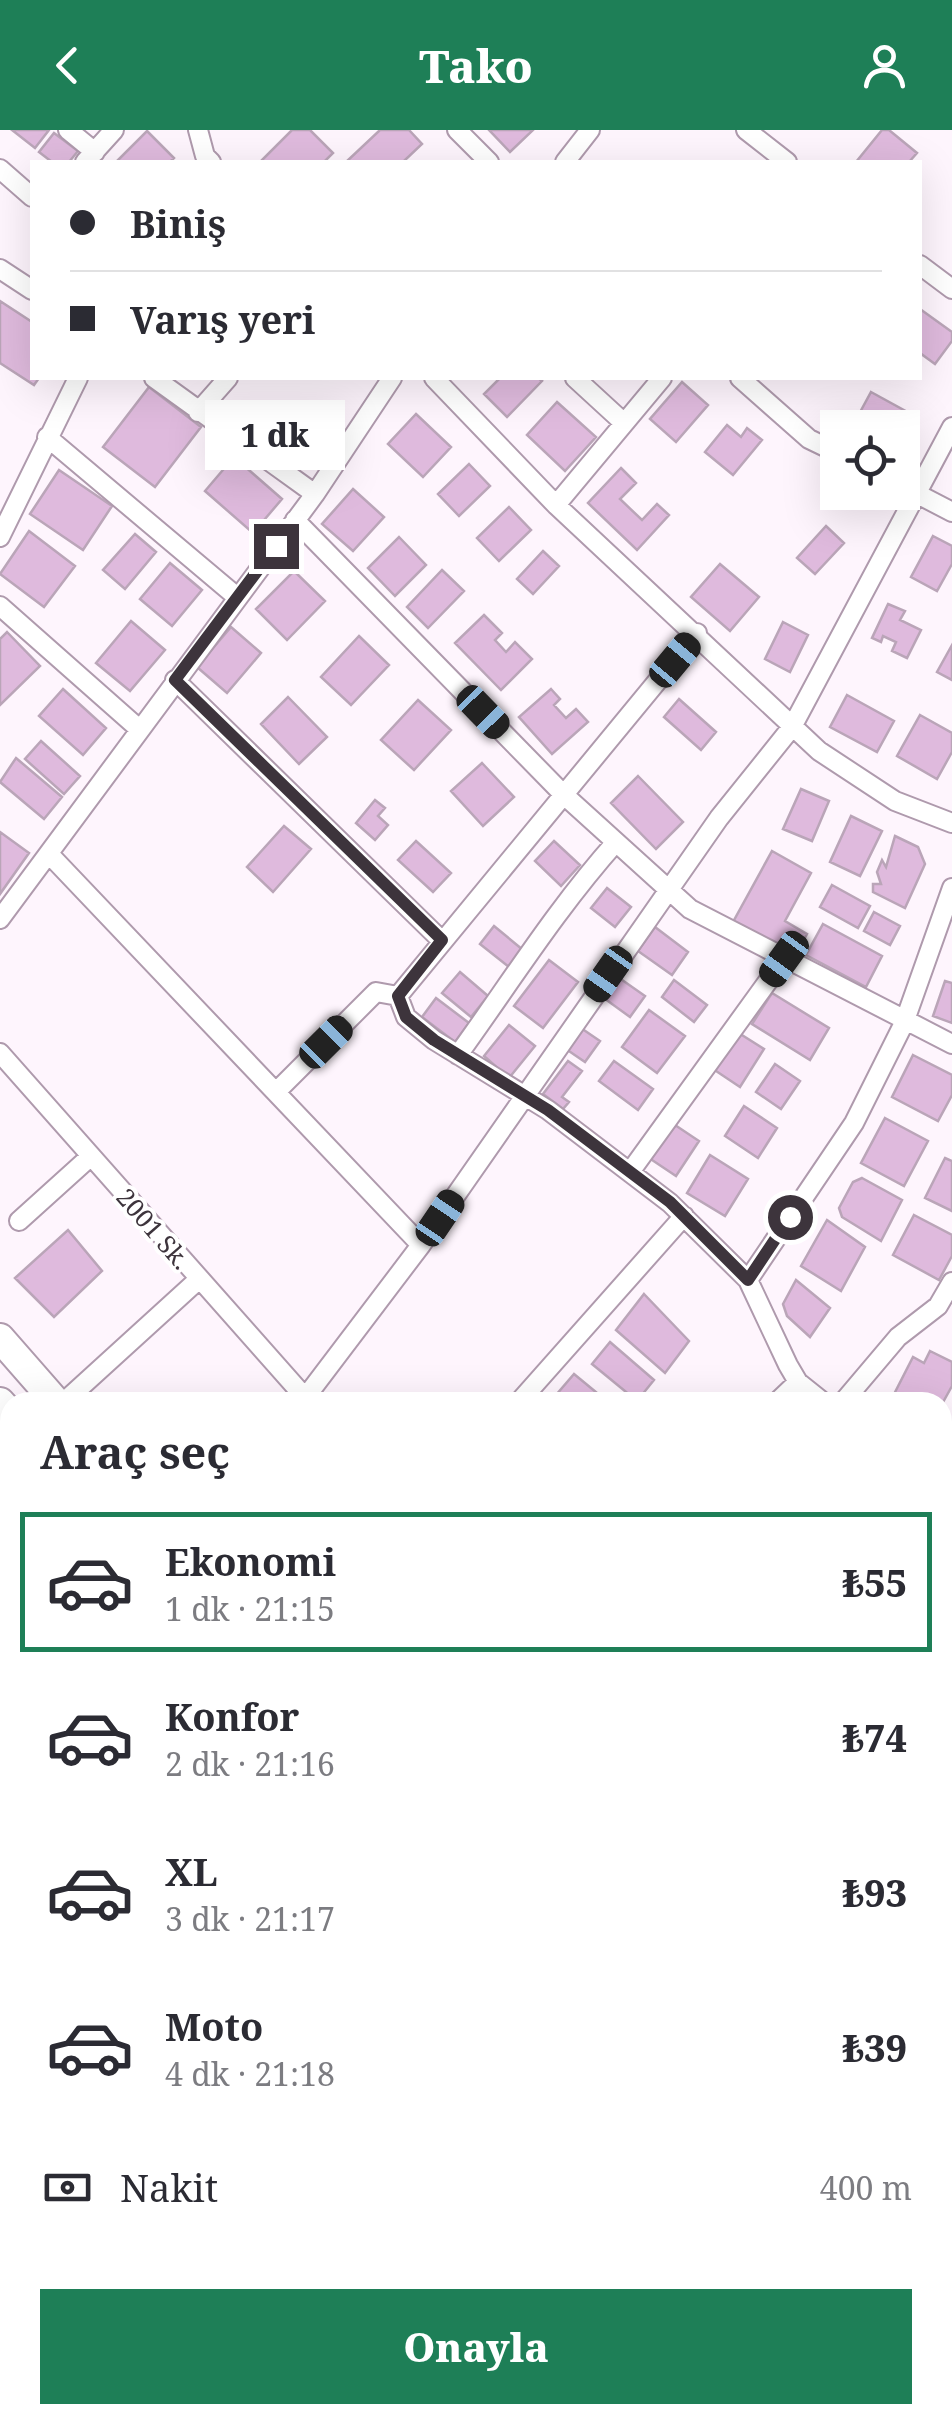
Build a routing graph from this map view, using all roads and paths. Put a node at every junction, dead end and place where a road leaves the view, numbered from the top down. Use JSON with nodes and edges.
{"nodes":[{"id":1,"x":68,"y":130,"type":"edge"},
{"id":2,"x":114,"y":130,"type":"edge"},
{"id":3,"x":457,"y":130,"type":"edge"},
{"id":4,"x":590,"y":130,"type":"edge"},
{"id":5,"x":746,"y":130,"type":"edge"},
{"id":6,"x":201,"y":131,"type":"edge"},
{"id":7,"x":90,"y":157,"type":"edge"},
{"id":8,"x":206,"y":160,"type":"edge"},
{"id":9,"x":487,"y":160,"type":"edge"},
{"id":10,"x":567,"y":160,"type":"edge"},
{"id":11,"x":784,"y":160,"type":"edge"},
{"id":12,"x":0,"y":169,"type":"edge"},
{"id":13,"x":30,"y":195,"type":"edge"},
{"id":14,"x":922,"y":267,"type":"edge"},
{"id":15,"x":0,"y":268,"type":"edge"},
{"id":16,"x":30,"y":289,"type":"edge"},
{"id":17,"x":952,"y":290,"type":"edge"},
{"id":18,"x":77,"y":380,"type":"edge"},
{"id":19,"x":157,"y":380,"type":"edge"},
{"id":20,"x":226,"y":380,"type":"edge"},
{"id":21,"x":391,"y":380,"type":"edge"},
{"id":22,"x":436,"y":380,"type":"edge"},
{"id":23,"x":577,"y":380,"type":"edge"},
{"id":24,"x":660,"y":380,"type":"edge"},
{"id":25,"x":742,"y":380,"type":"edge"},
{"id":26,"x":198,"y":412,"type":"junction"},
{"id":27,"x":624,"y":424,"type":"junction"},
{"id":28,"x":952,"y":427,"type":"edge"},
{"id":29,"x":47,"y":437,"type":"junction"},
{"id":30,"x":820,"y":444,"type":"edge"},
{"id":31,"x":920,"y":473,"type":"edge"},
{"id":32,"x":315,"y":494,"type":"junction"},
{"id":33,"x":920,"y":495,"type":"edge"},
{"id":34,"x":7,"y":502,"type":"edge"},
{"id":35,"x":556,"y":505,"type":"junction"},
{"id":36,"x":899,"y":510,"type":"edge"},
{"id":37,"x":952,"y":512,"type":"edge"},
{"id":38,"x":295,"y":520,"type":"junction"},
{"id":39,"x":0,"y":537,"type":"edge"},
{"id":40,"x":236,"y":597,"type":"junction"},
{"id":41,"x":0,"y":606,"type":"edge"},
{"id":42,"x":697,"y":633,"type":"junction"},
{"id":43,"x":175,"y":680,"type":"junction"},
{"id":44,"x":792,"y":727,"type":"junction"},
{"id":45,"x":138,"y":728,"type":"junction"},
{"id":46,"x":563,"y":794,"type":"junction"},
{"id":47,"x":952,"y":823,"type":"edge"},
{"id":48,"x":616,"y":842,"type":"junction"},
{"id":49,"x":50,"y":855,"type":"junction"},
{"id":50,"x":952,"y":888,"type":"edge"},
{"id":51,"x":668,"y":890,"type":"junction"},
{"id":52,"x":0,"y":919,"type":"edge"},
{"id":53,"x":442,"y":940,"type":"junction"},
{"id":54,"x":784,"y":959,"type":"junction"},
{"id":55,"x":398,"y":996,"type":"junction"},
{"id":56,"x":904,"y":1023,"type":"junction"},
{"id":57,"x":952,"y":1044,"type":"edge"},
{"id":58,"x":0,"y":1052,"type":"edge"},
{"id":59,"x":458,"y":1055,"type":"junction"},
{"id":60,"x":276,"y":1092,"type":"junction"},
{"id":61,"x":524,"y":1095,"type":"junction"},
{"id":62,"x":91,"y":1156,"type":"junction"},
{"id":63,"x":630,"y":1172,"type":"junction"},
{"id":64,"x":684,"y":1216,"type":"junction"},
{"id":65,"x":19,"y":1221,"type":"dead end"},
{"id":66,"x":421,"y":1246,"type":"junction"},
{"id":67,"x":198,"y":1280,"type":"junction"},
{"id":68,"x":748,"y":1280,"type":"junction"},
{"id":69,"x":952,"y":1282,"type":"edge"},
{"id":70,"x":0,"y":1338,"type":"edge"},
{"id":71,"x":798,"y":1382,"type":"junction"},
{"id":72,"x":47,"y":1392,"type":"edge"},
{"id":73,"x":75,"y":1392,"type":"edge"},
{"id":74,"x":298,"y":1392,"type":"edge"},
{"id":75,"x":313,"y":1392,"type":"edge"},
{"id":76,"x":528,"y":1392,"type":"edge"},
{"id":77,"x":788,"y":1392,"type":"edge"},
{"id":78,"x":810,"y":1392,"type":"edge"},
{"id":79,"x":851,"y":1392,"type":"edge"}],
"edges":[{"from":1,"to":7,"type":"street"},
{"from":2,"to":7,"type":"street"},
{"from":3,"to":9,"type":"street"},
{"from":4,"to":10,"type":"street"},
{"from":5,"to":11,"type":"street"},
{"from":6,"to":8,"type":"street"},
{"from":12,"to":13,"type":"street"},
{"from":14,"to":17,"type":"street"},
{"from":15,"to":16,"type":"street"},
{"from":18,"to":29,"type":"street"},
{"from":19,"to":26,"type":"street"},
{"from":20,"to":26,"type":"street"},
{"from":21,"to":32,"type":"street"},
{"from":22,"to":35,"type":"street"},
{"from":23,"to":27,"type":"street"},
{"from":24,"to":27,"type":"street"},
{"from":25,"to":30,"type":"street"},
{"from":26,"to":32,"type":"street"},
{"from":27,"to":35,"type":"street"},
{"from":28,"to":31,"type":"street"},
{"from":29,"to":34,"type":"street"},
{"from":29,"to":40,"type":"street"},
{"from":32,"to":38,"type":"street"},
{"from":33,"to":37,"type":"street"},
{"from":34,"to":39,"type":"street"},
{"from":35,"to":42,"type":"street"},
{"from":36,"to":44,"type":"street"},
{"from":38,"to":40,"type":"street"},
{"from":38,"to":46,"type":"street"},
{"from":40,"to":43,"type":"street"},
{"from":41,"to":45,"type":"street"},
{"from":42,"to":44,"type":"street"},
{"from":42,"to":46,"type":"street"},
{"from":43,"to":45,"type":"street"},
{"from":43,"to":53,"type":"street"},
{"from":44,"to":47,"type":"street"},
{"from":44,"to":51,"type":"street"},
{"from":45,"to":49,"type":"street"},
{"from":46,"to":48,"type":"street"},
{"from":46,"to":53,"type":"street"},
{"from":48,"to":51,"type":"street"},
{"from":48,"to":59,"type":"street"},
{"from":49,"to":52,"type":"street"},
{"from":49,"to":60,"type":"street"},
{"from":50,"to":56,"type":"street"},
{"from":51,"to":54,"type":"street"},
{"from":51,"to":61,"type":"street"},
{"from":53,"to":55,"type":"street"},
{"from":54,"to":56,"type":"street"},
{"from":54,"to":63,"type":"street"},
{"from":55,"to":59,"type":"street"},
{"from":55,"to":60,"type":"street"},
{"from":56,"to":57,"type":"street"},
{"from":56,"to":68,"type":"street"},
{"from":58,"to":62,"type":"street","name":"2001 Sk."},
{"from":59,"to":61,"type":"street"},
{"from":60,"to":66,"type":"street"},
{"from":61,"to":63,"type":"street"},
{"from":61,"to":66,"type":"street"},
{"from":62,"to":65,"type":"street"},
{"from":62,"to":67,"type":"street","name":"2001 Sk."},
{"from":63,"to":64,"type":"street"},
{"from":64,"to":68,"type":"street"},
{"from":64,"to":76,"type":"street"},
{"from":66,"to":75,"type":"street"},
{"from":67,"to":73,"type":"street"},
{"from":67,"to":74,"type":"street","name":"2001 Sk."},
{"from":68,"to":71,"type":"street"},
{"from":69,"to":79,"type":"street"},
{"from":70,"to":72,"type":"highway"},
{"from":71,"to":77,"type":"street"},
{"from":71,"to":78,"type":"street"}]}
